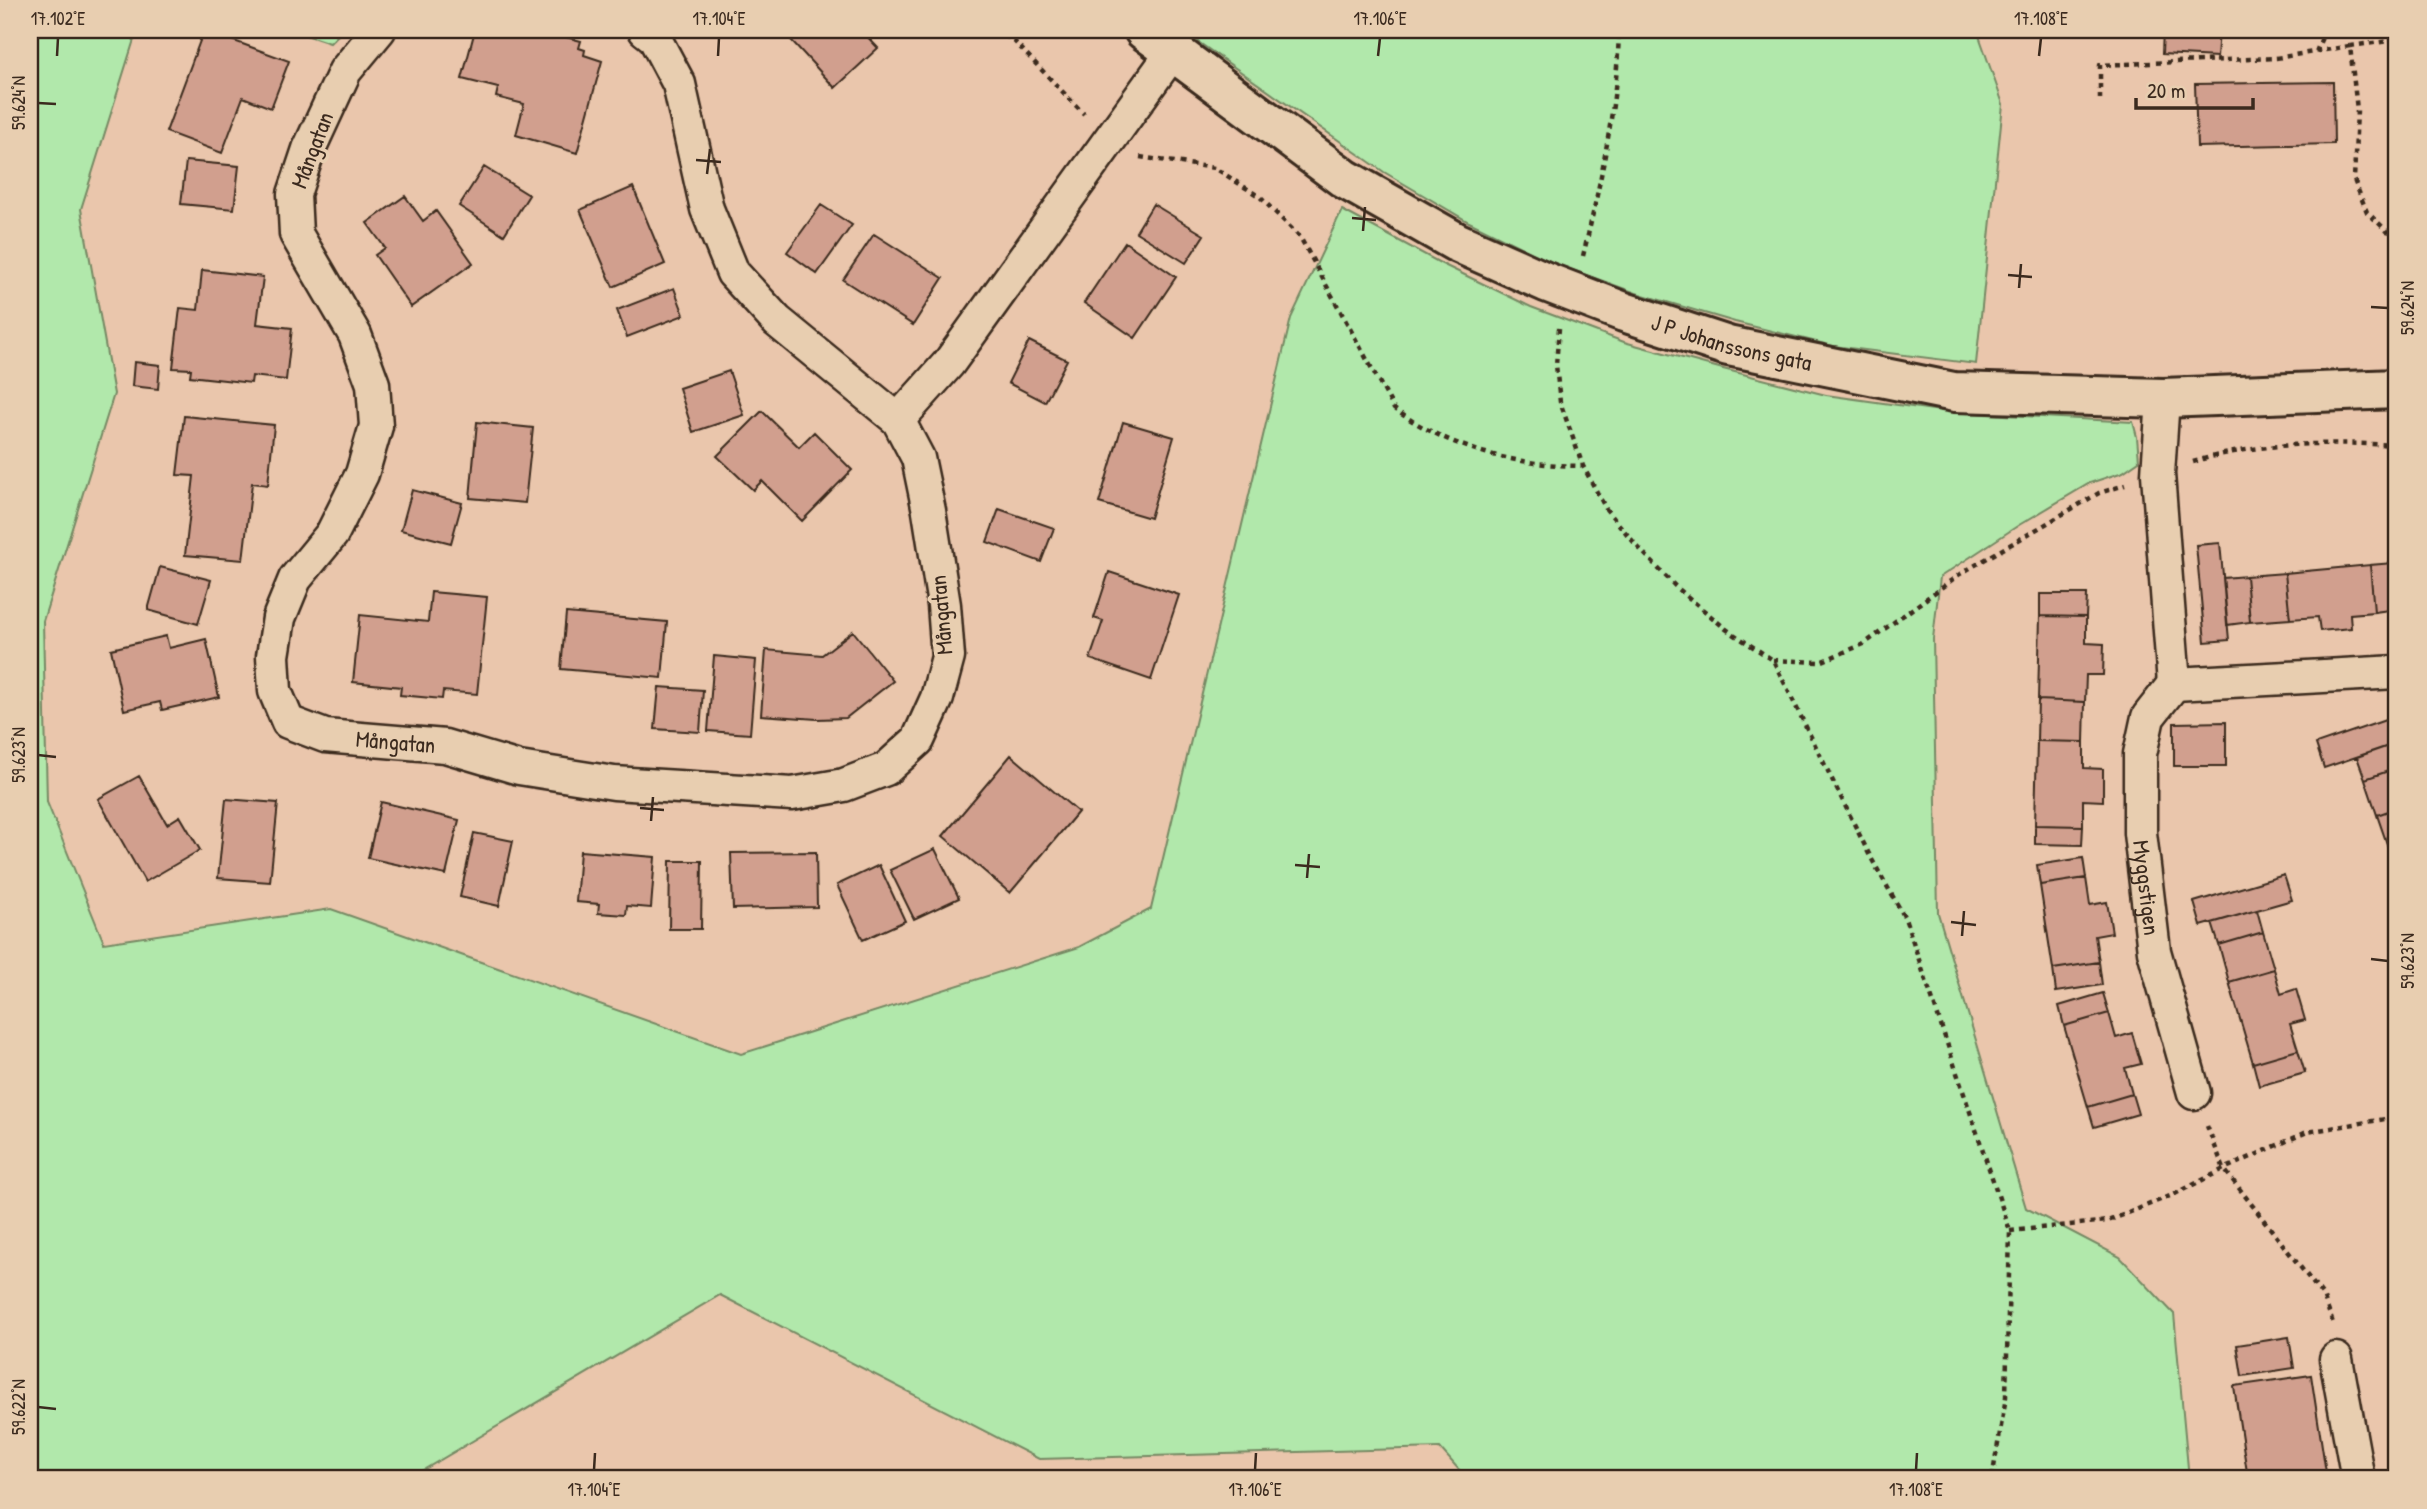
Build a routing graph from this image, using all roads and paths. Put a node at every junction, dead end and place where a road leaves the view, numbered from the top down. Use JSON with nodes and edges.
{"nodes":[{"id":1,"x":379,"y":30,"type":"edge"},
{"id":2,"x":645,"y":30,"type":"edge"},
{"id":3,"x":996,"y":30,"type":"edge"},
{"id":4,"x":1619,"y":30,"type":"edge"},
{"id":5,"x":2325,"y":30,"type":"edge"},
{"id":6,"x":2397,"y":40,"type":"edge"},
{"id":7,"x":1158,"y":41,"type":"edge"},
{"id":8,"x":2350,"y":46,"type":"junction"},
{"id":9,"x":2316,"y":52,"type":"junction"},
{"id":10,"x":2100,"y":99,"type":"dead end"},
{"id":11,"x":1109,"y":141,"type":"junction"},
{"id":12,"x":2397,"y":234,"type":"edge"},
{"id":13,"x":1582,"y":260,"type":"dead end"},
{"id":14,"x":1559,"y":328,"type":"dead end"},
{"id":15,"x":2397,"y":389,"type":"edge"},
{"id":16,"x":2163,"y":398,"type":"junction"},
{"id":17,"x":898,"y":420,"type":"junction"},
{"id":18,"x":2397,"y":445,"type":"edge"},
{"id":19,"x":1583,"y":466,"type":"junction"},
{"id":20,"x":2158,"y":474,"type":"junction"},
{"id":21,"x":1773,"y":660,"type":"junction"},
{"id":22,"x":2397,"y":672,"type":"edge"},
{"id":23,"x":2174,"y":684,"type":"junction"},
{"id":24,"x":2194,"y":1093,"type":"joint"},
{"id":25,"x":2397,"y":1117,"type":"edge"},
{"id":26,"x":2224,"y":1169,"type":"junction"},
{"id":27,"x":2010,"y":1231,"type":"junction"},
{"id":28,"x":2336,"y":1359,"type":"joint"},
{"id":29,"x":1992,"y":1479,"type":"edge"},
{"id":30,"x":2358,"y":1479,"type":"edge"}],
"edges":[{"from":1,"to":17,"type":"street","name":"Mångatan"},
{"from":2,"to":17,"type":"street","name":"Mångatan"},
{"from":3,"to":11,"type":"path"},
{"from":4,"to":13,"type":"path"},
{"from":5,"to":9,"type":"path"},
{"from":6,"to":8,"type":"path"},
{"from":7,"to":11,"type":"street"},
{"from":7,"to":16,"type":"street","name":"J P Johanssons gata"},
{"from":8,"to":9,"type":"path"},
{"from":8,"to":12,"type":"path"},
{"from":9,"to":10,"type":"path"},
{"from":11,"to":17,"type":"street"},
{"from":11,"to":19,"type":"path"},
{"from":14,"to":19,"type":"path"},
{"from":15,"to":16,"type":"street","name":"J P Johanssons gata"},
{"from":16,"to":20,"type":"street"},
{"from":18,"to":20,"type":"path"},
{"from":19,"to":21,"type":"path"},
{"from":20,"to":21,"type":"path"},
{"from":20,"to":23,"type":"street"},
{"from":21,"to":27,"type":"path"},
{"from":22,"to":23,"type":"street"},
{"from":23,"to":24,"type":"street","name":"Myggstigen"},
{"from":24,"to":26,"type":"path"},
{"from":25,"to":26,"type":"path"},
{"from":26,"to":27,"type":"path"},
{"from":26,"to":28,"type":"path"},
{"from":27,"to":29,"type":"path"},
{"from":28,"to":30,"type":"street"}]}
